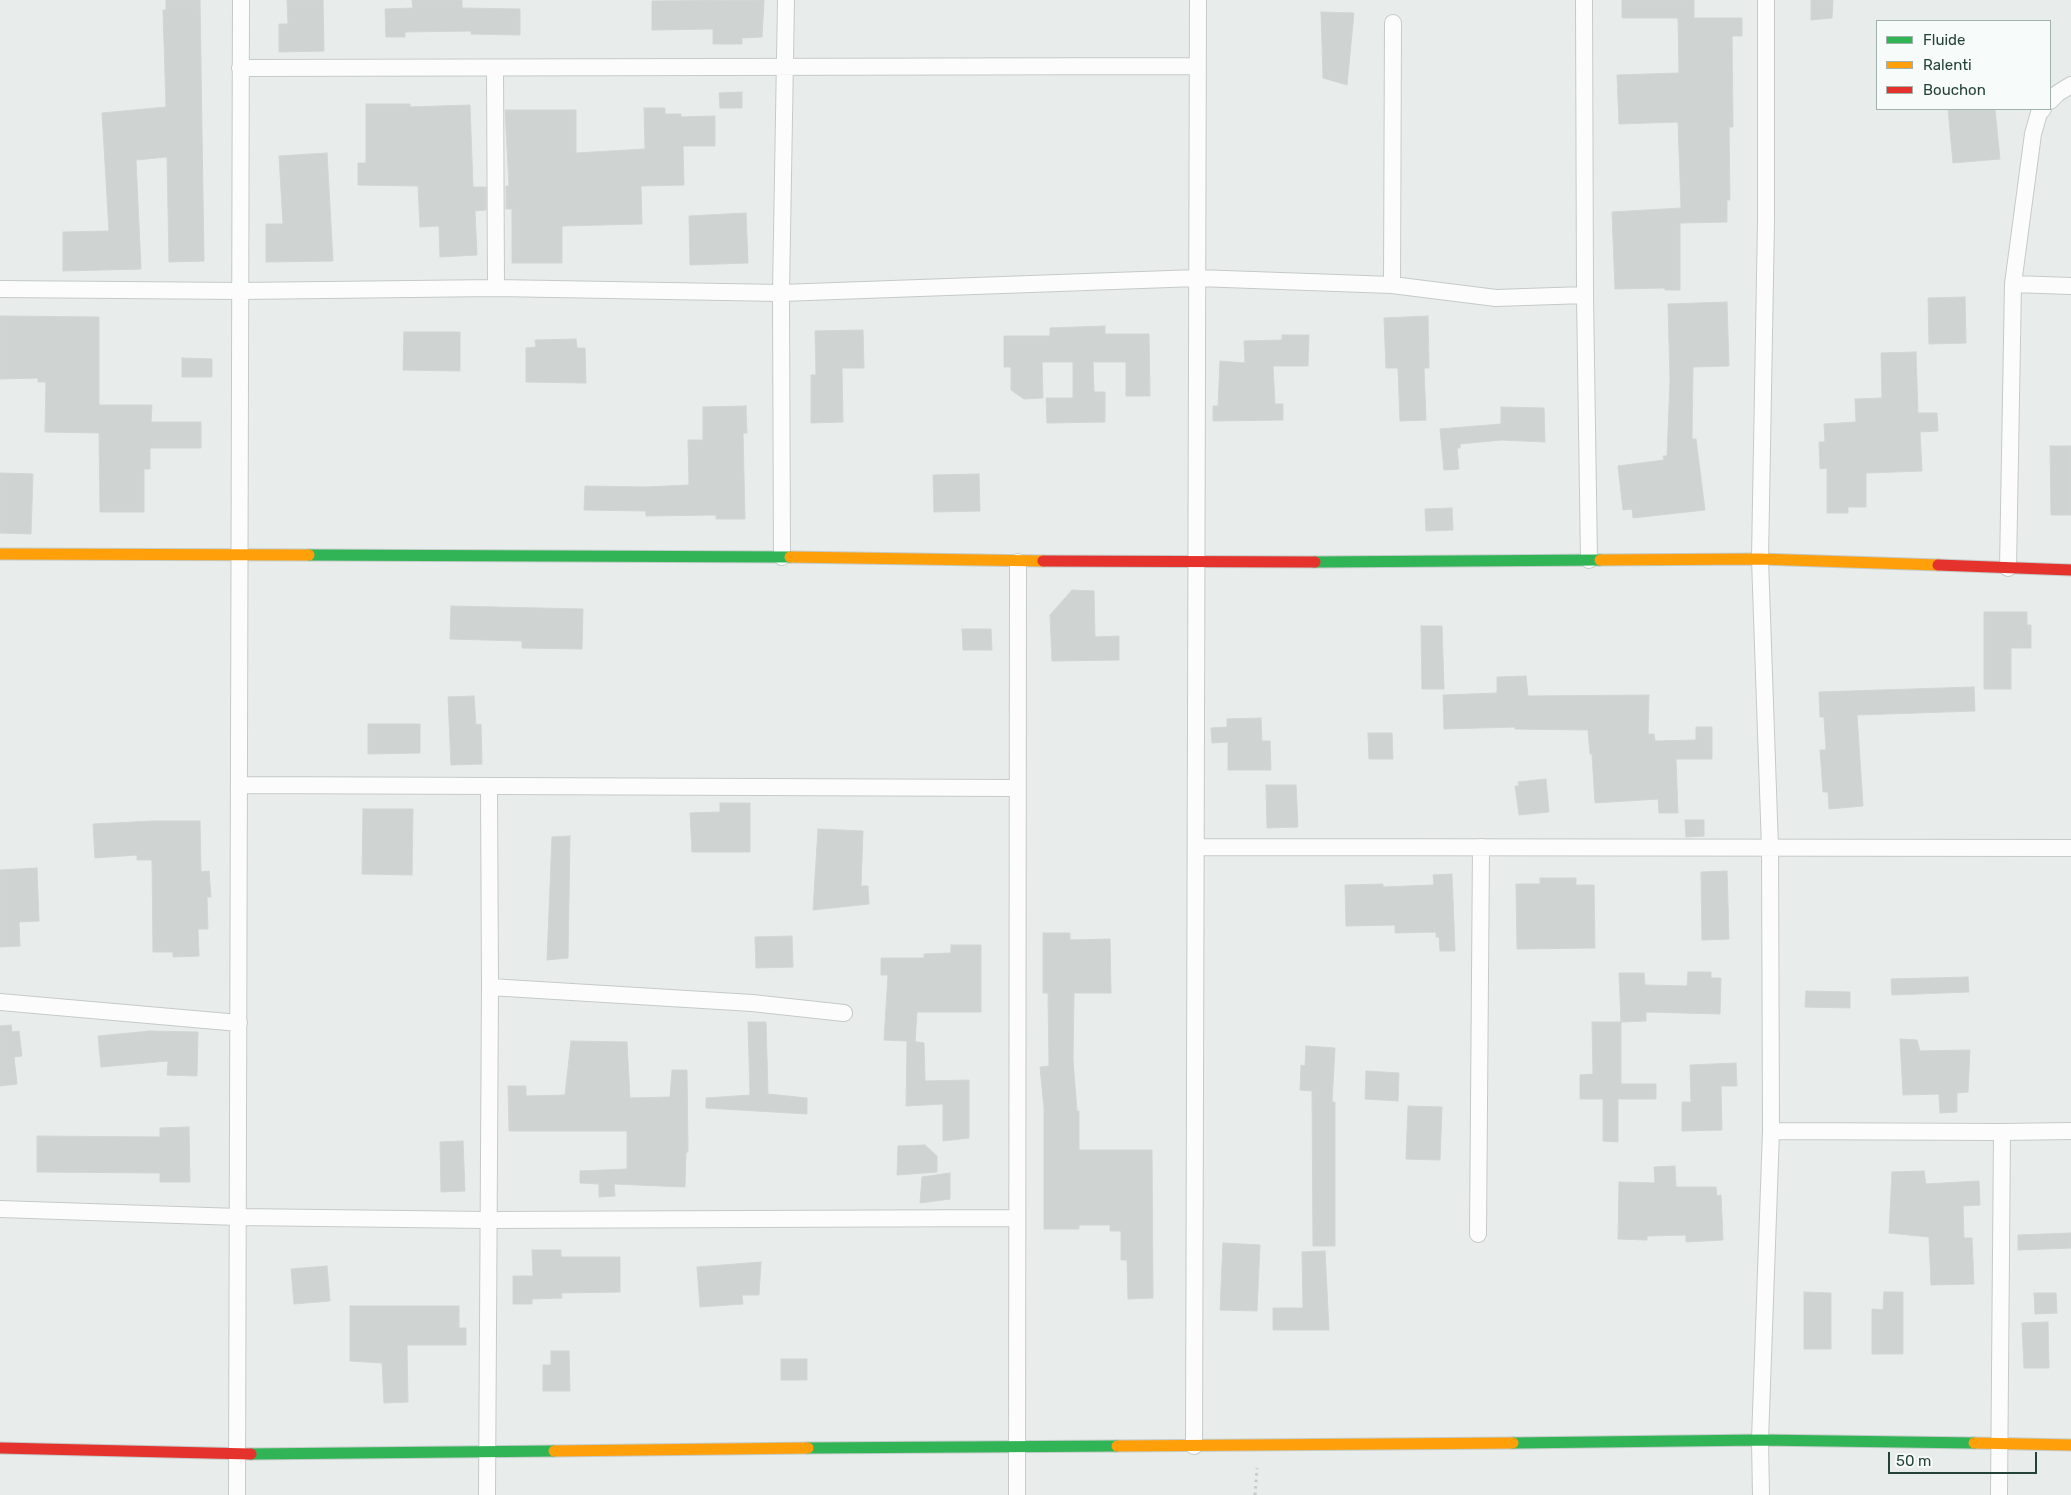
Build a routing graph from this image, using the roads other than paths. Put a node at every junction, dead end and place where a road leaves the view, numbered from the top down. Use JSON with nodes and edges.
{"nodes":[{"id":1,"x":240,"y":0,"type":"edge"},
{"id":2,"x":786,"y":0,"type":"edge"},
{"id":3,"x":1198,"y":0,"type":"edge"},
{"id":4,"x":1584,"y":0,"type":"edge"},
{"id":5,"x":1766,"y":0,"type":"edge"},
{"id":6,"x":1392,"y":23,"type":"dead end"},
{"id":7,"x":1198,"y":66,"type":"junction"},
{"id":8,"x":240,"y":68,"type":"junction"},
{"id":9,"x":495,"y":68,"type":"junction"},
{"id":10,"x":785,"y":68,"type":"junction"},
{"id":11,"x":2071,"y":85,"type":"edge"},
{"id":12,"x":2051,"y":100,"type":"edge"},
{"id":13,"x":2042,"y":110,"type":"edge"},
{"id":14,"x":1197,"y":278,"type":"junction"},
{"id":15,"x":2013,"y":284,"type":"junction"},
{"id":16,"x":1392,"y":285,"type":"junction"},
{"id":17,"x":2071,"y":286,"type":"edge"},
{"id":18,"x":496,"y":288,"type":"junction"},
{"id":19,"x":0,"y":289,"type":"edge"},
{"id":20,"x":240,"y":291,"type":"junction"},
{"id":21,"x":781,"y":293,"type":"junction"},
{"id":22,"x":1585,"y":295,"type":"junction"},
{"id":23,"x":0,"y":554,"type":"edge"},
{"id":24,"x":239,"y":556,"type":"junction"},
{"id":25,"x":782,"y":557,"type":"junction"},
{"id":26,"x":1760,"y":559,"type":"junction"},
{"id":27,"x":1589,"y":560,"type":"junction"},
{"id":28,"x":1018,"y":562,"type":"junction"},
{"id":29,"x":1196,"y":563,"type":"junction"},
{"id":30,"x":2008,"y":568,"type":"junction"},
{"id":31,"x":2071,"y":570,"type":"edge"},
{"id":32,"x":238,"y":785,"type":"junction"},
{"id":33,"x":489,"y":786,"type":"junction"},
{"id":34,"x":1018,"y":788,"type":"junction"},
{"id":35,"x":1196,"y":847,"type":"junction"},
{"id":36,"x":1480,"y":848,"type":"junction"},
{"id":37,"x":1770,"y":848,"type":"junction"},
{"id":38,"x":2071,"y":848,"type":"edge"},
{"id":39,"x":490,"y":987,"type":"junction"},
{"id":40,"x":0,"y":1002,"type":"edge"},
{"id":41,"x":844,"y":1012,"type":"dead end"},
{"id":42,"x":239,"y":1023,"type":"junction"},
{"id":43,"x":2071,"y":1130,"type":"edge"},
{"id":44,"x":1771,"y":1131,"type":"junction"},
{"id":45,"x":2002,"y":1132,"type":"junction"},
{"id":46,"x":0,"y":1209,"type":"edge"},
{"id":47,"x":238,"y":1217,"type":"junction"},
{"id":48,"x":1016,"y":1218,"type":"junction"},
{"id":49,"x":487,"y":1220,"type":"junction"},
{"id":50,"x":1478,"y":1234,"type":"dead end"},
{"id":51,"x":1760,"y":1440,"type":"junction"},
{"id":52,"x":2000,"y":1445,"type":"junction"},
{"id":53,"x":2071,"y":1445,"type":"edge"},
{"id":54,"x":1016,"y":1446,"type":"junction"},
{"id":55,"x":1194,"y":1446,"type":"junction"},
{"id":56,"x":0,"y":1448,"type":"edge"},
{"id":57,"x":486,"y":1451,"type":"junction"},
{"id":58,"x":237,"y":1454,"type":"junction"},
{"id":59,"x":237,"y":1495,"type":"edge"},
{"id":60,"x":486,"y":1495,"type":"edge"},
{"id":61,"x":1017,"y":1495,"type":"edge"},
{"id":62,"x":1761,"y":1495,"type":"edge"},
{"id":63,"x":1999,"y":1495,"type":"edge"}],
"edges":[{"from":1,"to":8,"type":"street"},
{"from":2,"to":10,"type":"street"},
{"from":3,"to":7,"type":"street"},
{"from":4,"to":22,"type":"street"},
{"from":5,"to":26,"type":"street"},
{"from":6,"to":16,"type":"street"},
{"from":7,"to":10,"type":"street"},
{"from":7,"to":14,"type":"street"},
{"from":8,"to":9,"type":"street"},
{"from":8,"to":20,"type":"street"},
{"from":9,"to":10,"type":"street"},
{"from":9,"to":18,"type":"street"},
{"from":10,"to":21,"type":"street"},
{"from":11,"to":12,"type":"street"},
{"from":13,"to":15,"type":"street"},
{"from":14,"to":16,"type":"street"},
{"from":14,"to":21,"type":"street"},
{"from":14,"to":29,"type":"street"},
{"from":15,"to":17,"type":"street"},
{"from":15,"to":30,"type":"street"},
{"from":16,"to":22,"type":"street"},
{"from":18,"to":20,"type":"street"},
{"from":18,"to":21,"type":"street"},
{"from":19,"to":20,"type":"street"},
{"from":20,"to":24,"type":"street"},
{"from":21,"to":25,"type":"street"},
{"from":22,"to":27,"type":"street"},
{"from":23,"to":24,"type":"street"},
{"from":24,"to":25,"type":"street"},
{"from":24,"to":32,"type":"street"},
{"from":25,"to":28,"type":"street"},
{"from":26,"to":27,"type":"street"},
{"from":26,"to":30,"type":"street"},
{"from":26,"to":37,"type":"street"},
{"from":27,"to":29,"type":"street"},
{"from":28,"to":29,"type":"street"},
{"from":28,"to":34,"type":"street"},
{"from":29,"to":35,"type":"street"},
{"from":30,"to":31,"type":"street"},
{"from":32,"to":33,"type":"street"},
{"from":32,"to":42,"type":"street"},
{"from":33,"to":34,"type":"street"},
{"from":33,"to":39,"type":"street"},
{"from":34,"to":48,"type":"street"},
{"from":35,"to":36,"type":"street"},
{"from":35,"to":55,"type":"street"},
{"from":36,"to":37,"type":"street"},
{"from":36,"to":50,"type":"street"},
{"from":37,"to":38,"type":"street"},
{"from":37,"to":44,"type":"street"},
{"from":39,"to":41,"type":"street"},
{"from":39,"to":49,"type":"street"},
{"from":40,"to":42,"type":"street"},
{"from":42,"to":47,"type":"street"},
{"from":43,"to":45,"type":"street"},
{"from":44,"to":45,"type":"street"},
{"from":44,"to":51,"type":"street"},
{"from":45,"to":52,"type":"street"},
{"from":46,"to":47,"type":"street"},
{"from":47,"to":49,"type":"street"},
{"from":47,"to":58,"type":"street"},
{"from":48,"to":49,"type":"street"},
{"from":48,"to":54,"type":"street"},
{"from":49,"to":57,"type":"street"},
{"from":51,"to":52,"type":"street"},
{"from":51,"to":55,"type":"street"},
{"from":51,"to":62,"type":"street"},
{"from":52,"to":53,"type":"street"},
{"from":52,"to":63,"type":"street"},
{"from":54,"to":55,"type":"street"},
{"from":54,"to":57,"type":"street"},
{"from":54,"to":61,"type":"street"},
{"from":56,"to":58,"type":"street"},
{"from":57,"to":58,"type":"street"},
{"from":57,"to":60,"type":"street"},
{"from":58,"to":59,"type":"street"}]}
